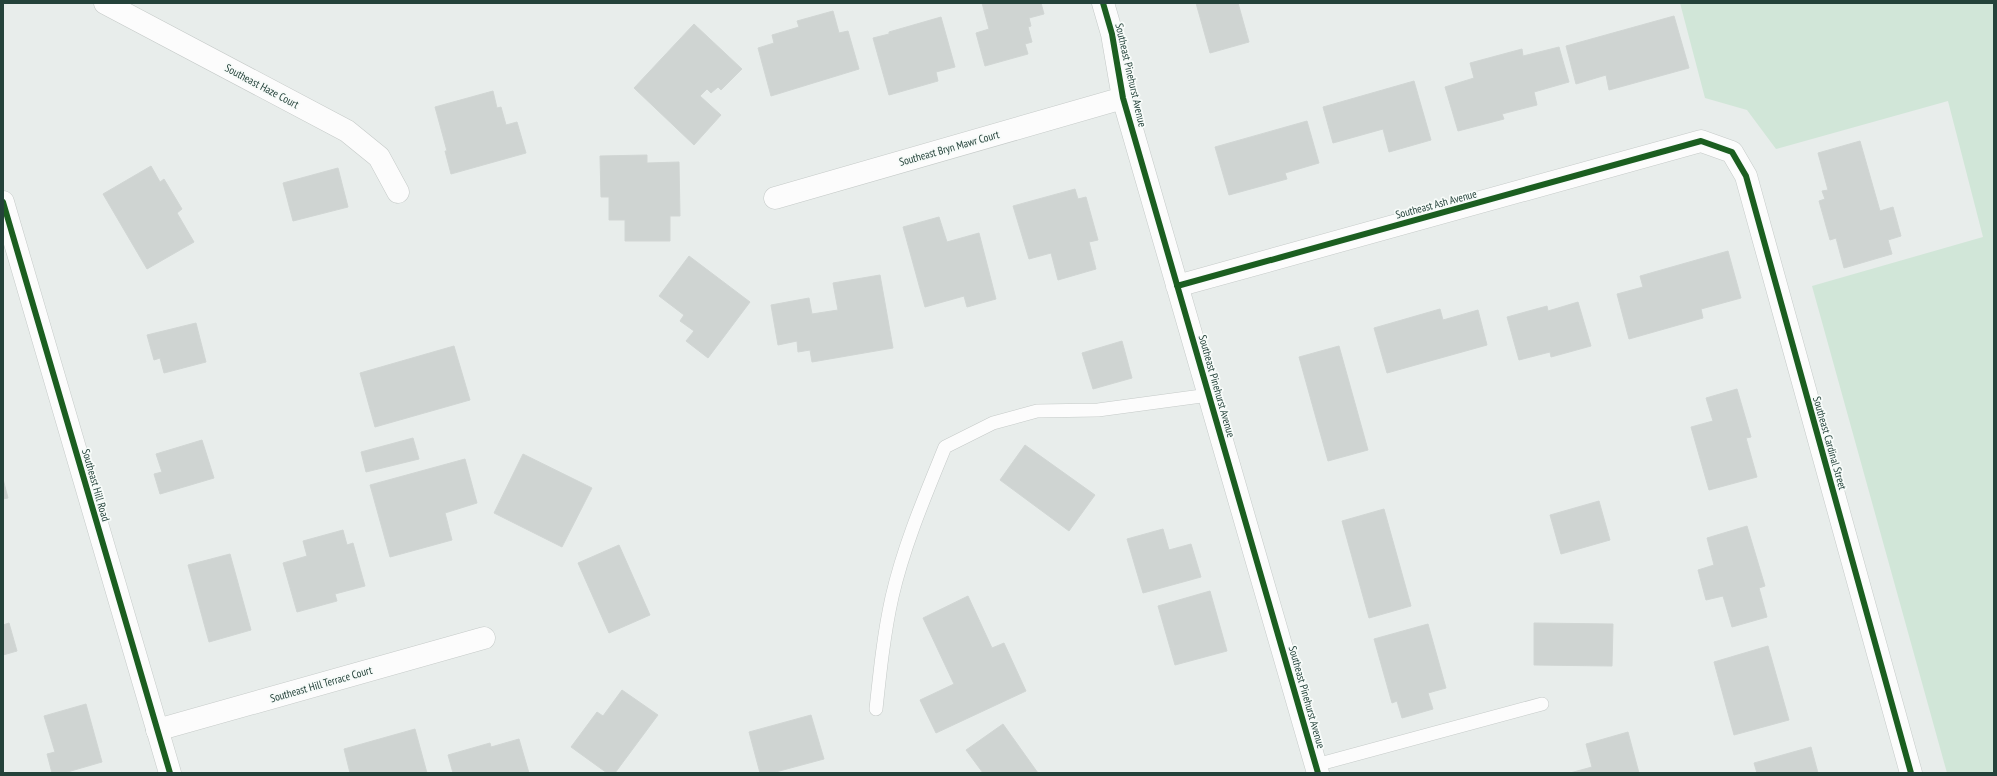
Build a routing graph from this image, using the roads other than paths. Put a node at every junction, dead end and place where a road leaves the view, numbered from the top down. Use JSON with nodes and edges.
{"nodes":[{"id":1,"x":105,"y":3,"type":"edge"},
{"id":2,"x":1103,"y":3,"type":"edge"},
{"id":3,"x":1124,"y":98,"type":"junction"},
{"id":4,"x":1701,"y":141,"type":"joint"},
{"id":5,"x":398,"y":192,"type":"dead end"},
{"id":6,"x":775,"y":198,"type":"dead end"},
{"id":7,"x":3,"y":202,"type":"edge"},
{"id":8,"x":1177,"y":286,"type":"junction"},
{"id":9,"x":1209,"y":396,"type":"junction"},
{"id":10,"x":484,"y":638,"type":"dead end"},
{"id":11,"x":1542,"y":704,"type":"dead end"},
{"id":12,"x":876,"y":708,"type":"dead end"},
{"id":13,"x":157,"y":730,"type":"junction"},
{"id":14,"x":1317,"y":769,"type":"edge"},
{"id":15,"x":170,"y":773,"type":"edge"},
{"id":16,"x":1911,"y":773,"type":"edge"}],
"edges":[{"from":1,"to":5,"type":"street","name":"Southeast Haze Court"},
{"from":2,"to":3,"type":"street","name":"Southeast Pinehurst Avenue"},
{"from":3,"to":6,"type":"street","name":"Southeast Bryn Mawr Court"},
{"from":3,"to":8,"type":"street","name":"Southeast Pinehurst Avenue"},
{"from":4,"to":8,"type":"street","name":"Southeast Ash Avenue"},
{"from":4,"to":16,"type":"street","name":"Southeast Cardinal Street"},
{"from":7,"to":13,"type":"street","name":"Southeast Hill Road"},
{"from":8,"to":9,"type":"street","name":"Southeast Pinehurst Avenue"},
{"from":9,"to":12,"type":"lane"},
{"from":9,"to":14,"type":"street","name":"Southeast Pinehurst Avenue"},
{"from":10,"to":13,"type":"street","name":"Southeast Hill Terrace Court"},
{"from":11,"to":14,"type":"lane"},
{"from":13,"to":15,"type":"street","name":"Southeast Hill Road"}]}
